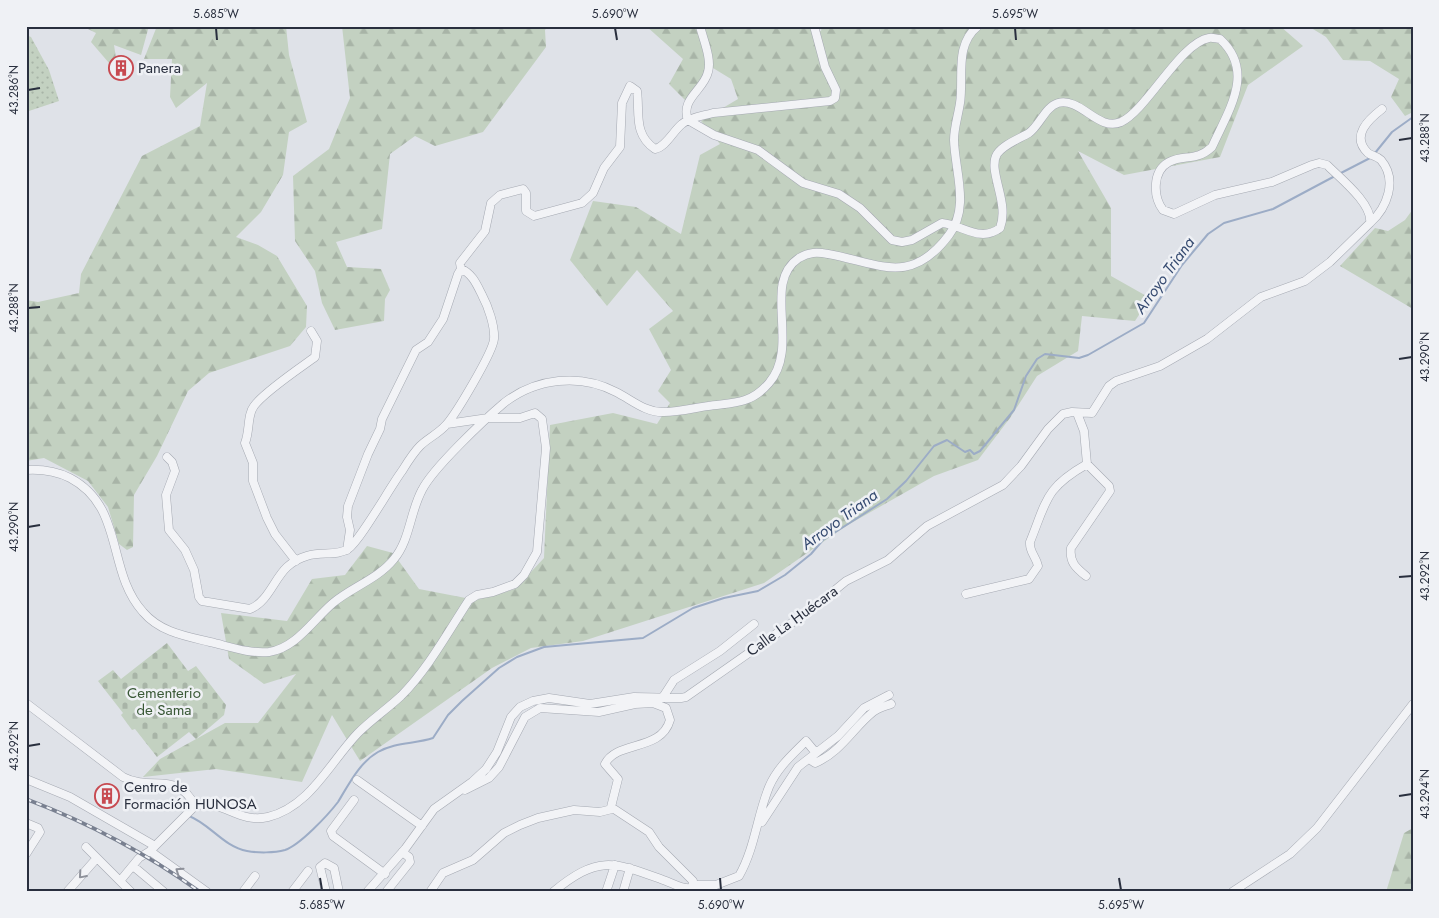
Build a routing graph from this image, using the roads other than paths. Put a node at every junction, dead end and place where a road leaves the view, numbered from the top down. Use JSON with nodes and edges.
{"nodes":[{"id":1,"x":700,"y":26,"type":"edge"},
{"id":2,"x":814,"y":26,"type":"edge"},
{"id":3,"x":978,"y":26,"type":"edge"},
{"id":4,"x":1382,"y":109,"type":"dead end"},
{"id":5,"x":688,"y":120,"type":"junction"},
{"id":6,"x":1370,"y":223,"type":"junction"},
{"id":7,"x":955,"y":226,"type":"junction"},
{"id":8,"x":461,"y":269,"type":"junction"},
{"id":9,"x":311,"y":331,"type":"dead end"},
{"id":10,"x":1077,"y":413,"type":"junction"},
{"id":11,"x":488,"y":418,"type":"junction"},
{"id":12,"x":447,"y":424,"type":"junction"},
{"id":13,"x":167,"y":457,"type":"dead end"},
{"id":14,"x":1087,"y":464,"type":"junction"},
{"id":15,"x":26,"y":470,"type":"edge"},
{"id":16,"x":346,"y":550,"type":"junction"},
{"id":17,"x":296,"y":561,"type":"junction"},
{"id":18,"x":1086,"y":576,"type":"dead end"},
{"id":19,"x":966,"y":594,"type":"dead end"},
{"id":20,"x":754,"y":624,"type":"dead end"},
{"id":21,"x":889,"y":695,"type":"dead end"},
{"id":22,"x":663,"y":697,"type":"junction"},
{"id":23,"x":26,"y":703,"type":"edge"},
{"id":24,"x":892,"y":704,"type":"dead end"},
{"id":25,"x":1413,"y":704,"type":"edge"},
{"id":26,"x":816,"y":753,"type":"junction"},
{"id":27,"x":809,"y":759,"type":"junction"},
{"id":28,"x":26,"y":778,"type":"edge"},
{"id":29,"x":357,"y":780,"type":"dead end"},
{"id":30,"x":458,"y":791,"type":"junction"},
{"id":31,"x":354,"y":800,"type":"dead end"},
{"id":32,"x":195,"y":806,"type":"junction"},
{"id":33,"x":612,"y":809,"type":"junction"},
{"id":34,"x":26,"y":823,"type":"edge"},
{"id":35,"x":422,"y":826,"type":"junction"},
{"id":36,"x":758,"y":829,"type":"junction"},
{"id":37,"x":86,"y":847,"type":"dead end"},
{"id":38,"x":153,"y":849,"type":"junction"},
{"id":39,"x":402,"y":852,"type":"junction"},
{"id":40,"x":26,"y":854,"type":"edge"},
{"id":41,"x":96,"y":859,"type":"junction"},
{"id":42,"x":615,"y":865,"type":"junction"},
{"id":43,"x":133,"y":866,"type":"junction"},
{"id":44,"x":630,"y":868,"type":"junction"},
{"id":45,"x":308,"y":871,"type":"dead end"},
{"id":46,"x":385,"y":874,"type":"junction"},
{"id":47,"x":255,"y":876,"type":"dead end"},
{"id":48,"x":120,"y":881,"type":"junction"},
{"id":49,"x":694,"y":885,"type":"junction"},
{"id":50,"x":67,"y":892,"type":"edge"},
{"id":51,"x":131,"y":892,"type":"edge"},
{"id":52,"x":164,"y":892,"type":"edge"},
{"id":53,"x":207,"y":892,"type":"edge"},
{"id":54,"x":243,"y":892,"type":"edge"},
{"id":55,"x":292,"y":892,"type":"edge"},
{"id":56,"x":326,"y":892,"type":"edge"},
{"id":57,"x":338,"y":892,"type":"edge"},
{"id":58,"x":367,"y":892,"type":"edge"},
{"id":59,"x":386,"y":892,"type":"edge"},
{"id":60,"x":430,"y":892,"type":"edge"},
{"id":61,"x":553,"y":892,"type":"edge"},
{"id":62,"x":606,"y":892,"type":"edge"},
{"id":63,"x":623,"y":892,"type":"edge"},
{"id":64,"x":1232,"y":892,"type":"edge"}],
"edges":[{"from":1,"to":5,"type":"street"},
{"from":2,"to":5,"type":"street"},
{"from":3,"to":7,"type":"street"},
{"from":4,"to":6,"type":"street"},
{"from":5,"to":7,"type":"street"},
{"from":5,"to":8,"type":"street"},
{"from":6,"to":7,"type":"street"},
{"from":6,"to":10,"type":"street","name":"Calle La Ḥuécara"},
{"from":7,"to":11,"type":"street"},
{"from":8,"to":12,"type":"street"},
{"from":8,"to":16,"type":"street"},
{"from":9,"to":17,"type":"street"},
{"from":10,"to":14,"type":"street"},
{"from":10,"to":22,"type":"street","name":"Calle La Ḥuécara"},
{"from":11,"to":12,"type":"street"},
{"from":11,"to":15,"type":"street"},
{"from":11,"to":32,"type":"street"},
{"from":12,"to":16,"type":"street"},
{"from":13,"to":17,"type":"street"},
{"from":14,"to":18,"type":"street"},
{"from":14,"to":19,"type":"street"},
{"from":16,"to":17,"type":"street"},
{"from":20,"to":22,"type":"street","name":"Calle La Ḥuécara"},
{"from":21,"to":26,"type":"street"},
{"from":22,"to":30,"type":"street","name":"Calle La Ḥuécara"},
{"from":23,"to":32,"type":"street"},
{"from":24,"to":27,"type":"street"},
{"from":25,"to":64,"type":"street"},
{"from":26,"to":27,"type":"street"},
{"from":26,"to":36,"type":"street"},
{"from":27,"to":36,"type":"street"},
{"from":28,"to":38,"type":"street"},
{"from":29,"to":35,"type":"street"},
{"from":30,"to":33,"type":"street"},
{"from":30,"to":35,"type":"street","name":"Calle La Ḥuécara"},
{"from":31,"to":46,"type":"street"},
{"from":32,"to":38,"type":"street"},
{"from":33,"to":49,"type":"street"},
{"from":33,"to":60,"type":"street"},
{"from":34,"to":40,"type":"street"},
{"from":35,"to":39,"type":"street","name":"Calle La Ḥuécara"},
{"from":36,"to":49,"type":"street"},
{"from":37,"to":41,"type":"street"},
{"from":38,"to":43,"type":"street"},
{"from":53,"to":38,"type":"street","one_way":true},
{"from":39,"to":46,"type":"street","name":"Calle La Ḥuécara"},
{"from":39,"to":59,"type":"street"},
{"from":41,"to":48,"type":"street"},
{"from":41,"to":50,"type":"street","one_way":true},
{"from":42,"to":44,"type":"street"},
{"from":42,"to":61,"type":"street"},
{"from":42,"to":62,"type":"street"},
{"from":43,"to":48,"type":"street"},
{"from":43,"to":52,"type":"street"},
{"from":44,"to":49,"type":"street"},
{"from":44,"to":63,"type":"street"},
{"from":45,"to":55,"type":"street"},
{"from":46,"to":58,"type":"street","name":"Calle La Ḥuécara"},
{"from":47,"to":54,"type":"street"},
{"from":48,"to":51,"type":"street"},
{"from":56,"to":57,"type":"street"}]}
